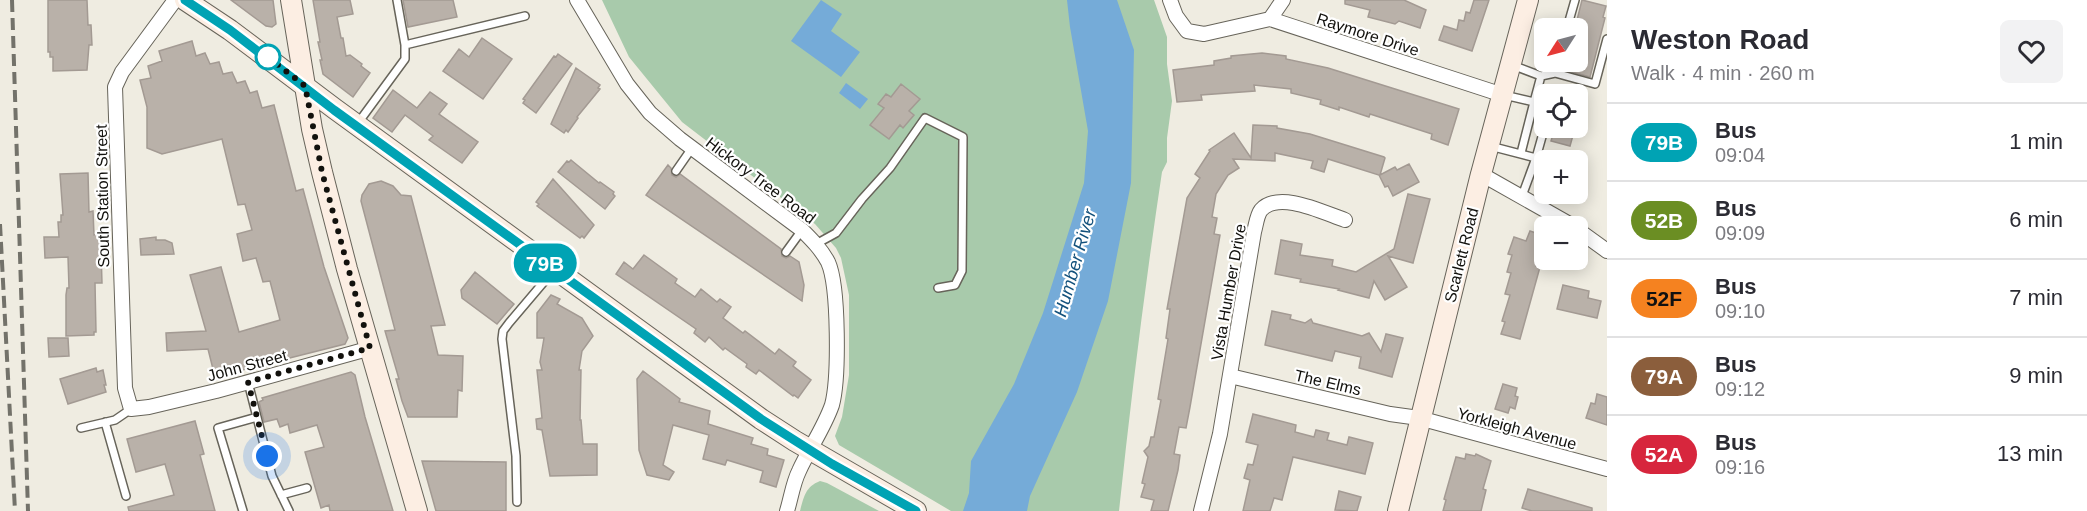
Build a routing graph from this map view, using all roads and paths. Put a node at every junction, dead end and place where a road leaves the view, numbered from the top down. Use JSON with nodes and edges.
{"nodes":[{"id":1,"x":175,"y":0,"type":"edge"},
{"id":2,"x":185,"y":0,"type":"edge"},
{"id":3,"x":291,"y":0,"type":"edge"},
{"id":4,"x":397,"y":0,"type":"edge"},
{"id":5,"x":577,"y":0,"type":"edge"},
{"id":6,"x":1170,"y":0,"type":"edge"},
{"id":7,"x":1283,"y":0,"type":"edge"},
{"id":8,"x":1528,"y":0,"type":"edge"},
{"id":9,"x":1575,"y":0,"type":"edge"},
{"id":10,"x":525,"y":16,"type":"dead end"},
{"id":11,"x":1570,"y":18,"type":"edge"},
{"id":12,"x":1270,"y":19,"type":"junction"},
{"id":13,"x":1607,"y":39,"type":"edge"},
{"id":14,"x":405,"y":45,"type":"junction"},
{"id":15,"x":1511,"y":65,"type":"junction"},
{"id":16,"x":1555,"y":73,"type":"joint"},
{"id":17,"x":1541,"y":76,"type":"junction"},
{"id":18,"x":1539,"y":84,"type":"edge"},
{"id":19,"x":305,"y":86,"type":"junction"},
{"id":20,"x":1503,"y":95,"type":"junction"},
{"id":21,"x":1534,"y":102,"type":"joint"},
{"id":22,"x":356,"y":125,"type":"junction"},
{"id":23,"x":1489,"y":146,"type":"junction"},
{"id":24,"x":692,"y":148,"type":"junction"},
{"id":25,"x":1521,"y":153,"type":"junction"},
{"id":26,"x":1534,"y":157,"type":"edge"},
{"id":27,"x":1534,"y":163,"type":"edge"},
{"id":28,"x":676,"y":171,"type":"dead end"},
{"id":29,"x":1481,"y":174,"type":"junction"},
{"id":30,"x":1522,"y":196,"type":"junction"},
{"id":31,"x":1556,"y":216,"type":"edge"},
{"id":32,"x":1345,"y":220,"type":"dead end"},
{"id":33,"x":802,"y":230,"type":"junction"},
{"id":34,"x":1588,"y":237,"type":"edge"},
{"id":35,"x":816,"y":244,"type":"junction"},
{"id":36,"x":1607,"y":251,"type":"edge"},
{"id":37,"x":786,"y":252,"type":"dead end"},
{"id":38,"x":554,"y":270,"type":"junction"},
{"id":39,"x":938,"y":288,"type":"dead end"},
{"id":40,"x":370,"y":348,"type":"junction"},
{"id":41,"x":1230,"y":376,"type":"junction"},
{"id":42,"x":248,"y":382,"type":"junction"},
{"id":43,"x":131,"y":409,"type":"junction"},
{"id":44,"x":257,"y":417,"type":"junction"},
{"id":45,"x":1419,"y":418,"type":"junction"},
{"id":46,"x":105,"y":422,"type":"junction"},
{"id":47,"x":81,"y":428,"type":"dead end"},
{"id":48,"x":810,"y":450,"type":"junction"},
{"id":49,"x":1607,"y":470,"type":"edge"},
{"id":50,"x":307,"y":488,"type":"dead end"},
{"id":51,"x":281,"y":495,"type":"junction"},
{"id":52,"x":126,"y":496,"type":"dead end"},
{"id":53,"x":517,"y":502,"type":"dead end"},
{"id":54,"x":243,"y":511,"type":"edge"},
{"id":55,"x":289,"y":511,"type":"edge"},
{"id":56,"x":417,"y":511,"type":"edge"},
{"id":57,"x":787,"y":511,"type":"edge"},
{"id":58,"x":916,"y":511,"type":"edge"},
{"id":59,"x":1202,"y":511,"type":"edge"},
{"id":60,"x":1398,"y":511,"type":"edge"}],
"edges":[{"from":1,"to":43,"type":"street","name":"South Station Street"},
{"from":2,"to":19,"type":"main road"},
{"from":3,"to":19,"type":"main road"},
{"from":4,"to":14,"type":"lane"},
{"from":5,"to":24,"type":"street","name":"Hickory Tree Road"},
{"from":6,"to":12,"type":"street"},
{"from":7,"to":12,"type":"street"},
{"from":8,"to":15,"type":"main road","name":"Scarlett Road"},
{"from":9,"to":11,"type":"lane"},
{"from":10,"to":14,"type":"lane"},
{"from":12,"to":20,"type":"street","name":"Raymore Drive"},
{"from":13,"to":16,"type":"lane"},
{"from":14,"to":22,"type":"lane"},
{"from":15,"to":17,"type":"lane"},
{"from":15,"to":20,"type":"main road","name":"Scarlett Road"},
{"from":16,"to":17,"type":"lane"},
{"from":17,"to":18,"type":"lane"},
{"from":19,"to":22,"type":"main road"},
{"from":19,"to":40,"type":"main road"},
{"from":20,"to":21,"type":"lane"},
{"from":20,"to":23,"type":"main road","name":"Scarlett Road"},
{"from":21,"to":25,"type":"lane"},
{"from":22,"to":38,"type":"main road"},
{"from":23,"to":25,"type":"lane"},
{"from":23,"to":29,"type":"main road","name":"Scarlett Road"},
{"from":24,"to":28,"type":"lane"},
{"from":24,"to":33,"type":"street","name":"Hickory Tree Road"},
{"from":25,"to":26,"type":"lane"},
{"from":27,"to":30,"type":"lane"},
{"from":29,"to":30,"type":"street"},
{"from":29,"to":45,"type":"main road","name":"Scarlett Road"},
{"from":30,"to":31,"type":"street"},
{"from":32,"to":41,"type":"street","name":"Vista Humber Drive"},
{"from":33,"to":35,"type":"street","name":"Hickory Tree Road"},
{"from":33,"to":37,"type":"lane"},
{"from":34,"to":36,"type":"street"},
{"from":35,"to":39,"type":"lane"},
{"from":35,"to":48,"type":"street","name":"Hickory Tree Road"},
{"from":38,"to":48,"type":"main road"},
{"from":38,"to":53,"type":"lane"},
{"from":40,"to":42,"type":"street","name":"John Street"},
{"from":40,"to":56,"type":"main road"},
{"from":41,"to":45,"type":"street","name":"The Elms"},
{"from":41,"to":59,"type":"street","name":"Vista Humber Drive"},
{"from":42,"to":43,"type":"street","name":"John Street"},
{"from":42,"to":44,"type":"lane"},
{"from":43,"to":46,"type":"lane"},
{"from":44,"to":51,"type":"lane"},
{"from":44,"to":54,"type":"lane"},
{"from":45,"to":49,"type":"street","name":"Yorkleigh Avenue"},
{"from":45,"to":60,"type":"main road","name":"Scarlett Road"},
{"from":46,"to":47,"type":"lane"},
{"from":46,"to":52,"type":"lane"},
{"from":48,"to":57,"type":"street","name":"Hickory Tree Road"},
{"from":48,"to":58,"type":"main road"},
{"from":50,"to":51,"type":"lane"},
{"from":51,"to":55,"type":"lane"}]}
